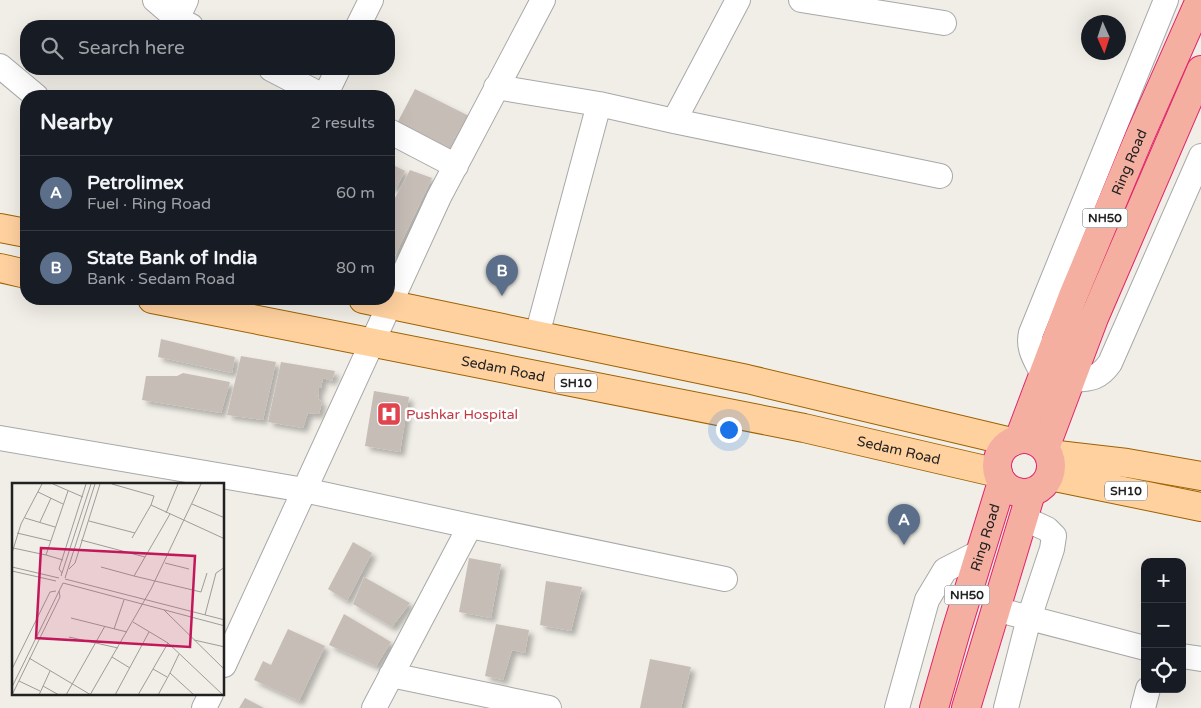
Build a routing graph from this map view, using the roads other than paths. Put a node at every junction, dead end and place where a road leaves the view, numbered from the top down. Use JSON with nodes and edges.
{"nodes":[{"id":1,"x":155,"y":0,"type":"edge"},
{"id":2,"x":371,"y":0,"type":"edge"},
{"id":3,"x":542,"y":0,"type":"edge"},
{"id":4,"x":738,"y":0,"type":"edge"},
{"id":5,"x":801,"y":0,"type":"edge"},
{"id":6,"x":1166,"y":0,"type":"edge"},
{"id":7,"x":1200,"y":0,"type":"edge"},
{"id":8,"x":185,"y":15,"type":"edge"},
{"id":9,"x":361,"y":20,"type":"edge"},
{"id":10,"x":944,"y":23,"type":"dead end"},
{"id":11,"x":0,"y":66,"type":"edge"},
{"id":12,"x":1201,"y":70,"type":"edge"},
{"id":13,"x":283,"y":75,"type":"edge"},
{"id":14,"x":335,"y":75,"type":"edge"},
{"id":15,"x":496,"y":88,"type":"junction"},
{"id":16,"x":29,"y":90,"type":"edge"},
{"id":17,"x":312,"y":90,"type":"edge"},
{"id":18,"x":327,"y":90,"type":"edge"},
{"id":19,"x":599,"y":104,"type":"junction"},
{"id":20,"x":674,"y":121,"type":"junction"},
{"id":21,"x":395,"y":134,"type":"edge"},
{"id":22,"x":1201,"y":156,"type":"edge"},
{"id":23,"x":456,"y":166,"type":"junction"},
{"id":24,"x":940,"y":176,"type":"dead end"},
{"id":25,"x":0,"y":228,"type":"edge"},
{"id":26,"x":20,"y":232,"type":"edge"},
{"id":27,"x":0,"y":268,"type":"edge"},
{"id":28,"x":20,"y":273,"type":"edge"},
{"id":29,"x":395,"y":295,"type":"edge"},
{"id":30,"x":182,"y":305,"type":"edge"},
{"id":31,"x":391,"y":305,"type":"edge"},
{"id":32,"x":395,"y":305,"type":"edge"},
{"id":33,"x":537,"y":335,"type":"junction"},
{"id":34,"x":373,"y":343,"type":"junction"},
{"id":35,"x":1043,"y":375,"type":"junction"},
{"id":36,"x":1070,"y":380,"type":"junction"},
{"id":37,"x":0,"y":438,"type":"edge"},
{"id":38,"x":1015,"y":441,"type":"junction"},
{"id":39,"x":1044,"y":468,"type":"junction"},
{"id":40,"x":1201,"y":476,"type":"edge"},
{"id":41,"x":1000,"y":478,"type":"junction"},
{"id":42,"x":304,"y":490,"type":"junction"},
{"id":43,"x":1201,"y":507,"type":"edge"},
{"id":44,"x":1023,"y":518,"type":"junction"},
{"id":45,"x":470,"y":526,"type":"junction"},
{"id":46,"x":980,"y":552,"type":"junction"},
{"id":47,"x":725,"y":579,"type":"dead end"},
{"id":48,"x":996,"y":610,"type":"junction"},
{"id":49,"x":1029,"y":618,"type":"junction"},
{"id":50,"x":229,"y":640,"type":"edge"},
{"id":51,"x":1141,"y":647,"type":"edge"},
{"id":52,"x":1186,"y":657,"type":"edge"},
{"id":53,"x":1201,"y":659,"type":"edge"},
{"id":54,"x":225,"y":660,"type":"edge"},
{"id":55,"x":391,"y":675,"type":"junction"},
{"id":56,"x":1147,"y":693,"type":"edge"},
{"id":57,"x":209,"y":696,"type":"edge"},
{"id":58,"x":204,"y":708,"type":"edge"},
{"id":59,"x":374,"y":708,"type":"edge"},
{"id":60,"x":549,"y":708,"type":"edge"},
{"id":61,"x":897,"y":708,"type":"edge"},
{"id":62,"x":934,"y":708,"type":"edge"},
{"id":63,"x":966,"y":708,"type":"edge"},
{"id":64,"x":1006,"y":708,"type":"edge"},
{"id":65,"x":1143,"y":708,"type":"edge"}],
"edges":[{"from":1,"to":8,"type":"street"},
{"from":2,"to":9,"type":"street"},
{"from":3,"to":15,"type":"street"},
{"from":4,"to":20,"type":"street"},
{"from":5,"to":10,"type":"street"},
{"from":6,"to":35,"type":"street"},
{"from":7,"to":35,"type":"highway","name":"Ring Road","number":"NH50"},
{"from":11,"to":16,"type":"street"},
{"from":12,"to":36,"type":"highway","name":"Ring Road","number":"NH50"},
{"from":13,"to":17,"type":"street"},
{"from":14,"to":18,"type":"street"},
{"from":15,"to":19,"type":"street"},
{"from":15,"to":23,"type":"street"},
{"from":19,"to":20,"type":"street"},
{"from":19,"to":33,"type":"street"},
{"from":20,"to":24,"type":"street"},
{"from":21,"to":23,"type":"street"},
{"from":22,"to":36,"type":"street"},
{"from":23,"to":29,"type":"street"},
{"from":25,"to":26,"type":"main road"},
{"from":27,"to":28,"type":"main road"},
{"from":30,"to":34,"type":"main road","name":"Sedam Road","number":"SH10"},
{"from":31,"to":34,"type":"street"},
{"from":32,"to":33,"type":"main road"},
{"from":33,"to":38,"type":"main road"},
{"from":34,"to":41,"type":"main road","name":"Sedam Road","number":"SH10"},
{"from":34,"to":42,"type":"street"},
{"from":35,"to":38,"type":"highway","name":"Ring Road","number":"NH50"},
{"from":36,"to":39,"type":"highway","name":"Ring Road","number":"NH50"},
{"from":37,"to":42,"type":"street"},
{"from":38,"to":39,"type":"highway"},
{"from":38,"to":41,"type":"highway","name":"Ring Road","number":"NH50"},
{"from":39,"to":40,"type":"main road","number":"SH10"},
{"from":39,"to":41,"type":"highway","name":"Ring Road"},
{"from":39,"to":43,"type":"main road","number":"SH10"},
{"from":39,"to":44,"type":"highway","name":"Ring Road","number":"NH50"},
{"from":41,"to":46,"type":"highway","name":"Ring Road","number":"NH50"},
{"from":42,"to":45,"type":"street"},
{"from":42,"to":50,"type":"street"},
{"from":44,"to":48,"type":"highway","name":"Ring Road","number":"NH50"},
{"from":44,"to":49,"type":"street"},
{"from":45,"to":47,"type":"street"},
{"from":45,"to":55,"type":"street"},
{"from":46,"to":61,"type":"street"},
{"from":46,"to":62,"type":"highway","name":"Ring Road","number":"NH50"},
{"from":48,"to":49,"type":"street"},
{"from":48,"to":63,"type":"highway","name":"Ring Road","number":"NH50"},
{"from":49,"to":51,"type":"street"},
{"from":49,"to":64,"type":"street"},
{"from":50,"to":54,"type":"street"},
{"from":52,"to":53,"type":"street"},
{"from":55,"to":59,"type":"street"},
{"from":55,"to":60,"type":"street"},
{"from":56,"to":65,"type":"street"},
{"from":57,"to":58,"type":"street"}]}
